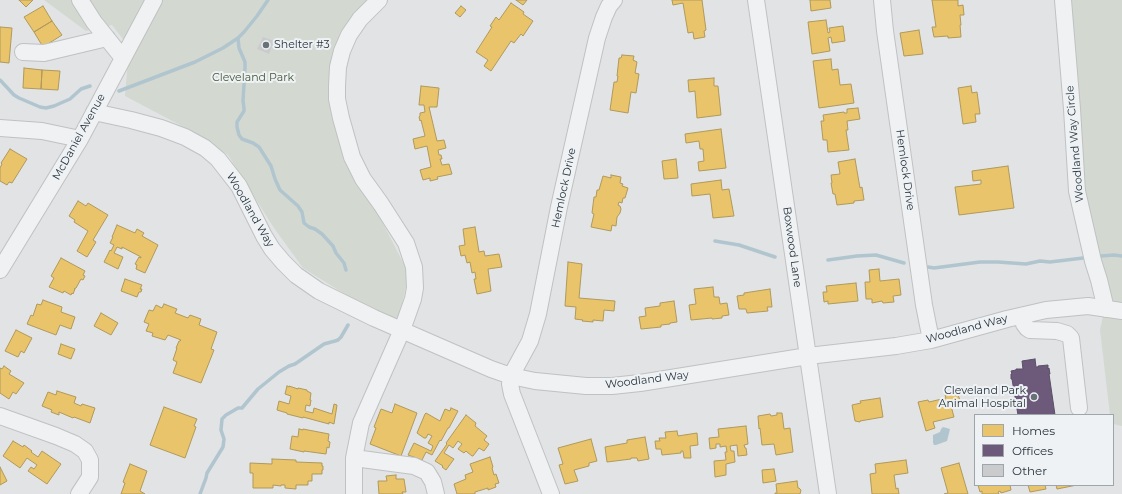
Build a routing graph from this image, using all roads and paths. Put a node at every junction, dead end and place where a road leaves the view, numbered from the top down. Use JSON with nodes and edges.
{"nodes":[{"id":1,"x":80,"y":0,"type":"edge"},
{"id":2,"x":154,"y":0,"type":"edge"},
{"id":3,"x":379,"y":0,"type":"edge"},
{"id":4,"x":614,"y":0,"type":"edge"},
{"id":5,"x":756,"y":0,"type":"edge"},
{"id":6,"x":882,"y":0,"type":"edge"},
{"id":7,"x":1062,"y":0,"type":"edge"},
{"id":8,"x":107,"y":38,"type":"junction"},
{"id":9,"x":23,"y":52,"type":"dead end"},
{"id":10,"x":122,"y":57,"type":"junction"},
{"id":11,"x":94,"y":112,"type":"junction"},
{"id":12,"x":0,"y":128,"type":"edge"},
{"id":13,"x":80,"y":139,"type":"junction"},
{"id":14,"x":0,"y":270,"type":"edge"},
{"id":15,"x":1106,"y":309,"type":"junction"},
{"id":16,"x":1122,"y":311,"type":"edge"},
{"id":17,"x":1024,"y":315,"type":"junction"},
{"id":18,"x":402,"y":330,"type":"junction"},
{"id":19,"x":931,"y":340,"type":"junction"},
{"id":20,"x":808,"y":356,"type":"junction"},
{"id":21,"x":511,"y":376,"type":"junction"},
{"id":22,"x":1079,"y":408,"type":"dead end"},
{"id":23,"x":0,"y":416,"type":"edge"},
{"id":24,"x":354,"y":458,"type":"junction"},
{"id":25,"x":79,"y":494,"type":"edge"},
{"id":26,"x":354,"y":494,"type":"edge"},
{"id":27,"x":436,"y":494,"type":"edge"},
{"id":28,"x":551,"y":494,"type":"edge"},
{"id":29,"x":828,"y":494,"type":"edge"}],
"edges":[{"from":1,"to":8,"type":"street"},
{"from":2,"to":10,"type":"street","name":"McDaniel Avenue"},
{"from":3,"to":18,"type":"street"},
{"from":4,"to":21,"type":"street","name":"Hemlock Drive"},
{"from":5,"to":20,"type":"street","name":"Boxwood Lane"},
{"from":6,"to":19,"type":"street","name":"Hemlock Drive"},
{"from":7,"to":15,"type":"street","name":"Woodland Way Circle"},
{"from":8,"to":9,"type":"street"},
{"from":8,"to":10,"type":"street"},
{"from":10,"to":11,"type":"street","name":"McDaniel Avenue"},
{"from":11,"to":13,"type":"street","name":"McDaniel Avenue"},
{"from":11,"to":18,"type":"street","name":"Woodland Way"},
{"from":12,"to":13,"type":"street"},
{"from":13,"to":14,"type":"street","name":"McDaniel Avenue"},
{"from":15,"to":16,"type":"street","name":"Woodland Way"},
{"from":15,"to":17,"type":"street","name":"Woodland Way"},
{"from":17,"to":19,"type":"street","name":"Woodland Way"},
{"from":17,"to":22,"type":"street"},
{"from":18,"to":21,"type":"street","name":"Woodland Way"},
{"from":18,"to":24,"type":"street"},
{"from":19,"to":20,"type":"street","name":"Woodland Way"},
{"from":20,"to":21,"type":"street","name":"Woodland Way"},
{"from":20,"to":29,"type":"street","name":"Boxwood Lane"},
{"from":21,"to":28,"type":"street"},
{"from":23,"to":25,"type":"street"},
{"from":24,"to":26,"type":"street"},
{"from":24,"to":27,"type":"street"}]}
